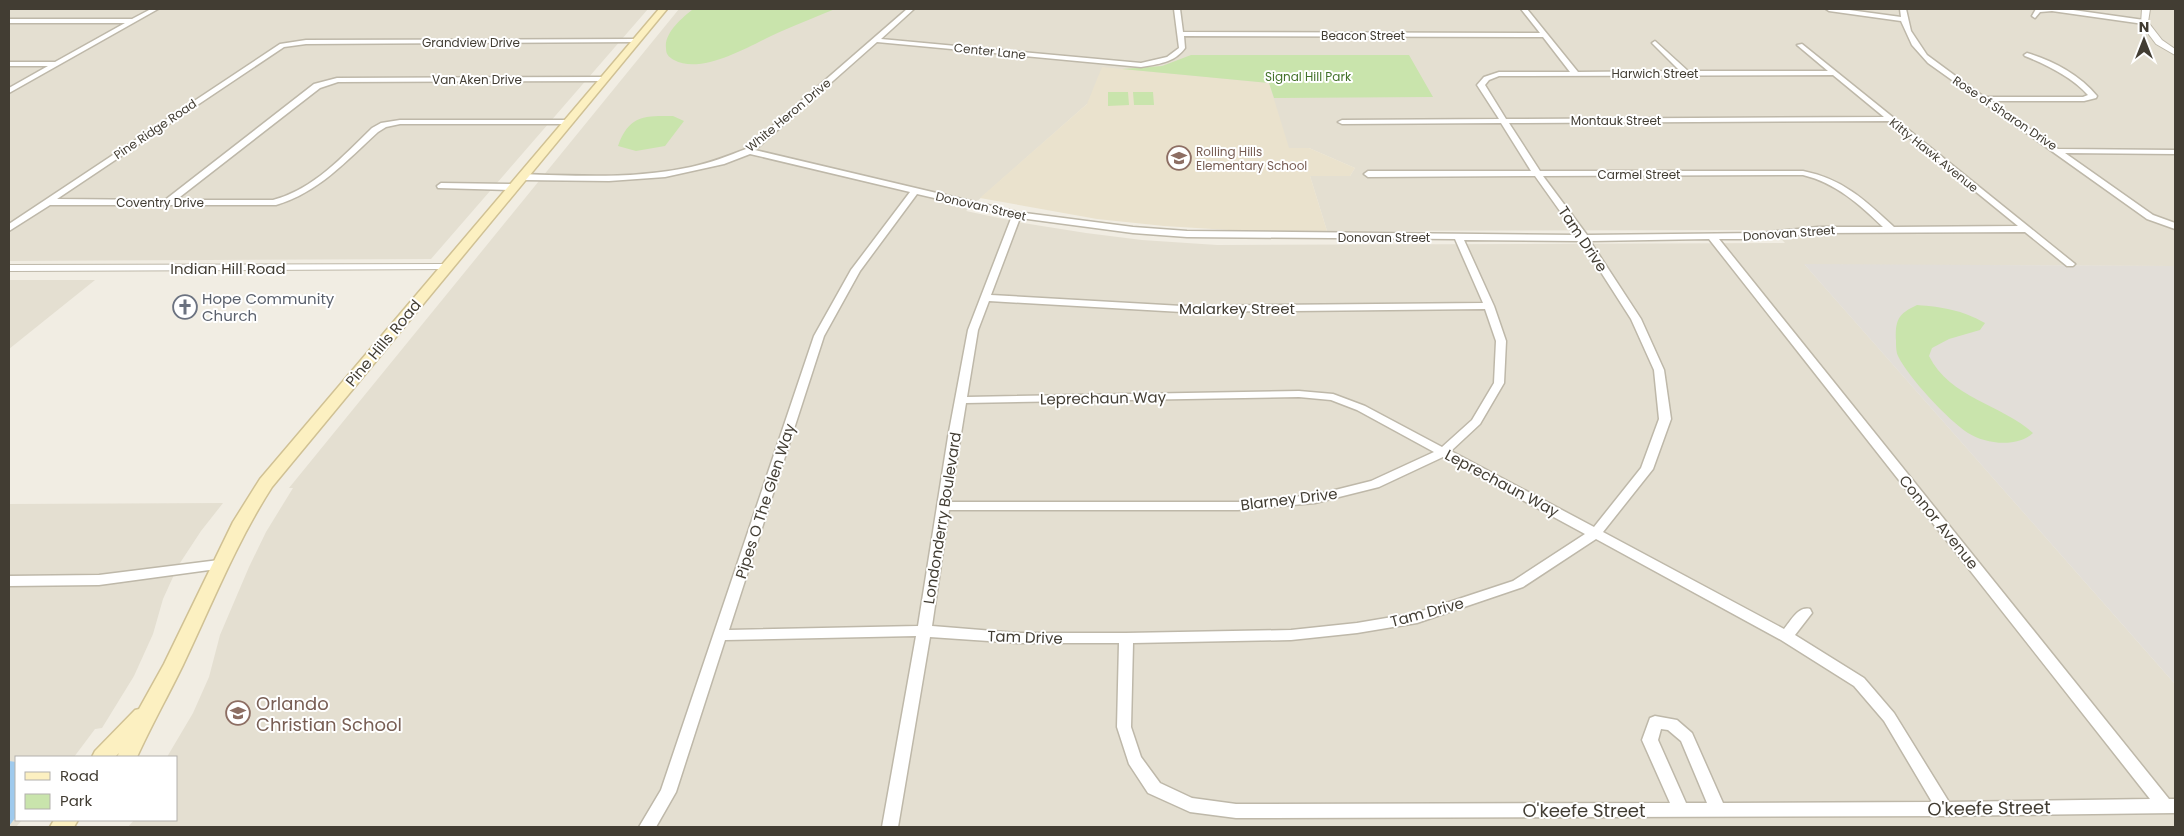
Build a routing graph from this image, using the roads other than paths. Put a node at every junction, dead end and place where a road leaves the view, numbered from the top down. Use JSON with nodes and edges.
{"nodes":[{"id":1,"x":155,"y":9,"type":"edge"},
{"id":2,"x":663,"y":9,"type":"edge"},
{"id":3,"x":911,"y":9,"type":"edge"},
{"id":4,"x":1177,"y":9,"type":"edge"},
{"id":5,"x":1524,"y":9,"type":"edge"},
{"id":6,"x":1829,"y":9,"type":"edge"},
{"id":7,"x":1903,"y":9,"type":"edge"},
{"id":8,"x":2052,"y":9,"type":"edge"},
{"id":9,"x":2146,"y":9,"type":"edge"},
{"id":10,"x":2035,"y":16,"type":"dead end"},
{"id":11,"x":1904,"y":20,"type":"junction"},
{"id":12,"x":9,"y":21,"type":"edge"},
{"id":13,"x":134,"y":21,"type":"junction"},
{"id":14,"x":2144,"y":22,"type":"junction"},
{"id":15,"x":1181,"y":34,"type":"junction"},
{"id":16,"x":1545,"y":35,"type":"junction"},
{"id":17,"x":876,"y":40,"type":"junction"},
{"id":18,"x":636,"y":41,"type":"junction"},
{"id":19,"x":306,"y":42,"type":"joint"},
{"id":20,"x":1655,"y":43,"type":"dead end"},
{"id":21,"x":1800,"y":45,"type":"dead end"},
{"id":22,"x":2175,"y":52,"type":"edge"},
{"id":23,"x":2027,"y":55,"type":"dead end"},
{"id":24,"x":9,"y":64,"type":"edge"},
{"id":25,"x":57,"y":64,"type":"junction"},
{"id":26,"x":1686,"y":73,"type":"junction"},
{"id":27,"x":1834,"y":73,"type":"junction"},
{"id":28,"x":1576,"y":74,"type":"junction"},
{"id":29,"x":604,"y":79,"type":"junction"},
{"id":30,"x":1481,"y":85,"type":"joint"},
{"id":31,"x":9,"y":91,"type":"edge"},
{"id":32,"x":1982,"y":99,"type":"junction"},
{"id":33,"x":1890,"y":119,"type":"junction"},
{"id":34,"x":1503,"y":120,"type":"junction"},
{"id":35,"x":569,"y":122,"type":"junction"},
{"id":36,"x":1342,"y":122,"type":"dead end"},
{"id":37,"x":749,"y":150,"type":"junction"},
{"id":38,"x":2059,"y":151,"type":"junction"},
{"id":39,"x":2175,"y":152,"type":"edge"},
{"id":40,"x":1368,"y":174,"type":"dead end"},
{"id":41,"x":1538,"y":175,"type":"junction"},
{"id":42,"x":522,"y":177,"type":"junction"},
{"id":43,"x":440,"y":186,"type":"dead end"},
{"id":44,"x":514,"y":187,"type":"junction"},
{"id":45,"x":915,"y":191,"type":"junction"},
{"id":46,"x":47,"y":202,"type":"junction"},
{"id":47,"x":168,"y":202,"type":"junction"},
{"id":48,"x":1017,"y":215,"type":"junction"},
{"id":49,"x":2175,"y":226,"type":"edge"},
{"id":50,"x":9,"y":228,"type":"edge"},
{"id":51,"x":2027,"y":229,"type":"junction"},
{"id":52,"x":1892,"y":230,"type":"junction"},
{"id":53,"x":1712,"y":237,"type":"junction"},
{"id":54,"x":1459,"y":238,"type":"junction"},
{"id":55,"x":1584,"y":238,"type":"junction"},
{"id":56,"x":2070,"y":264,"type":"dead end"},
{"id":57,"x":447,"y":267,"type":"junction"},
{"id":58,"x":9,"y":268,"type":"edge"},
{"id":59,"x":985,"y":298,"type":"junction"},
{"id":60,"x":1488,"y":306,"type":"junction"},
{"id":61,"x":960,"y":400,"type":"junction"},
{"id":62,"x":1443,"y":452,"type":"junction"},
{"id":63,"x":944,"y":506,"type":"junction"},
{"id":64,"x":1596,"y":533,"type":"junction"},
{"id":65,"x":218,"y":565,"type":"junction"},
{"id":66,"x":9,"y":581,"type":"edge"},
{"id":67,"x":1805,"y":614,"type":"dead end"},
{"id":68,"x":924,"y":631,"type":"junction"},
{"id":69,"x":720,"y":635,"type":"junction"},
{"id":70,"x":1786,"y":636,"type":"junction"},
{"id":71,"x":1126,"y":638,"type":"junction"},
{"id":72,"x":150,"y":708,"type":"junction"},
{"id":73,"x":103,"y":756,"type":"edge"},
{"id":74,"x":127,"y":756,"type":"edge"},
{"id":75,"x":2170,"y":806,"type":"edge"},
{"id":76,"x":1718,"y":809,"type":"junction"},
{"id":77,"x":1945,"y":809,"type":"junction"},
{"id":78,"x":1681,"y":810,"type":"junction"},
{"id":79,"x":647,"y":827,"type":"edge"},
{"id":80,"x":890,"y":827,"type":"edge"}],
"edges":[{"from":1,"to":13,"type":"street"},
{"from":2,"to":18,"type":"main road","name":"Pine Hills Road"},
{"from":3,"to":17,"type":"street","name":"White Heron Drive"},
{"from":4,"to":15,"type":"street"},
{"from":5,"to":16,"type":"street"},
{"from":6,"to":11,"type":"street"},
{"from":7,"to":11,"type":"street","name":"Rose of Sharon Drive"},
{"from":8,"to":10,"type":"street"},
{"from":8,"to":14,"type":"street"},
{"from":9,"to":14,"type":"street"},
{"from":11,"to":32,"type":"street","name":"Rose of Sharon Drive"},
{"from":12,"to":13,"type":"street"},
{"from":13,"to":25,"type":"street"},
{"from":14,"to":22,"type":"street"},
{"from":15,"to":16,"type":"street","name":"Beacon Street"},
{"from":15,"to":17,"type":"street","name":"Center Lane"},
{"from":16,"to":28,"type":"street"},
{"from":17,"to":37,"type":"street","name":"White Heron Drive"},
{"from":18,"to":19,"type":"street","name":"Grandview Drive"},
{"from":18,"to":29,"type":"main road","name":"Pine Hills Road"},
{"from":19,"to":46,"type":"street","name":"Pine Ridge Road"},
{"from":20,"to":26,"type":"street"},
{"from":21,"to":27,"type":"street","name":"Kitty Hawk Avenue"},
{"from":23,"to":32,"type":"street"},
{"from":24,"to":25,"type":"street"},
{"from":25,"to":31,"type":"street"},
{"from":26,"to":27,"type":"street","name":"Harwich Street"},
{"from":26,"to":28,"type":"street","name":"Harwich Street"},
{"from":27,"to":33,"type":"street","name":"Kitty Hawk Avenue"},
{"from":28,"to":30,"type":"street","name":"Harwich Street"},
{"from":29,"to":35,"type":"main road","name":"Pine Hills Road"},
{"from":29,"to":47,"type":"street","name":"Van Aken Drive"},
{"from":30,"to":34,"type":"street","name":"Tam Drive"},
{"from":32,"to":38,"type":"street","name":"Rose of Sharon Drive"},
{"from":33,"to":34,"type":"street","name":"Montauk Street"},
{"from":33,"to":51,"type":"street","name":"Kitty Hawk Avenue"},
{"from":34,"to":36,"type":"street","name":"Montauk Street"},
{"from":34,"to":41,"type":"street","name":"Tam Drive"},
{"from":35,"to":42,"type":"main road","name":"Pine Hills Road"},
{"from":35,"to":47,"type":"street","name":"Coventry Drive"},
{"from":37,"to":42,"type":"street","name":"White Heron Drive"},
{"from":37,"to":45,"type":"street","name":"Donovan Street"},
{"from":38,"to":39,"type":"street","name":"Rose of Sharon Drive"},
{"from":38,"to":49,"type":"street"},
{"from":40,"to":41,"type":"street","name":"Carmel Street"},
{"from":41,"to":52,"type":"street","name":"Carmel Street"},
{"from":41,"to":55,"type":"street","name":"Tam Drive"},
{"from":42,"to":44,"type":"main road","name":"Pine Hills Road"},
{"from":43,"to":44,"type":"street"},
{"from":44,"to":57,"type":"main road","name":"Pine Hills Road"},
{"from":45,"to":48,"type":"street","name":"Donovan Street"},
{"from":45,"to":69,"type":"street","name":"Pipes O The Glen Way"},
{"from":46,"to":47,"type":"street","name":"Coventry Drive"},
{"from":46,"to":50,"type":"street","name":"Pine Ridge Road"},
{"from":48,"to":54,"type":"street","name":"Donovan Street"},
{"from":48,"to":59,"type":"street","name":"Londonderry Boulevard"},
{"from":51,"to":52,"type":"street","name":"Donovan Street"},
{"from":51,"to":56,"type":"street","name":"Kitty Hawk Avenue"},
{"from":52,"to":53,"type":"street","name":"Donovan Street"},
{"from":53,"to":55,"type":"street","name":"Donovan Street"},
{"from":53,"to":75,"type":"street","name":"Connor Avenue"},
{"from":54,"to":55,"type":"street","name":"Donovan Street"},
{"from":54,"to":60,"type":"street","name":"Blarney Drive"},
{"from":55,"to":64,"type":"street","name":"Tam Drive"},
{"from":57,"to":58,"type":"street","name":"Indian Hill Road"},
{"from":57,"to":65,"type":"main road","name":"Pine Hills Road"},
{"from":59,"to":60,"type":"street","name":"Malarkey Street"},
{"from":59,"to":61,"type":"street","name":"Londonderry Boulevard"},
{"from":60,"to":62,"type":"street","name":"Blarney Drive"},
{"from":61,"to":62,"type":"street","name":"Leprechaun Way"},
{"from":61,"to":63,"type":"street","name":"Londonderry Boulevard"},
{"from":62,"to":63,"type":"street","name":"Blarney Drive"},
{"from":62,"to":64,"type":"street","name":"Leprechaun Way"},
{"from":63,"to":68,"type":"street","name":"Londonderry Boulevard"},
{"from":64,"to":70,"type":"street","name":"Leprechaun Way"},
{"from":64,"to":71,"type":"street","name":"Tam Drive"},
{"from":65,"to":66,"type":"street"},
{"from":65,"to":72,"type":"main road","name":"Pine Hills Road"},
{"from":67,"to":70,"type":"street"},
{"from":68,"to":69,"type":"street","name":"Tam Drive"},
{"from":68,"to":71,"type":"street","name":"Tam Drive"},
{"from":68,"to":80,"type":"street","name":"Londonderry Boulevard"},
{"from":69,"to":79,"type":"street","name":"Pipes O The Glen Way"},
{"from":70,"to":77,"type":"street","name":"Leprechaun Way"},
{"from":71,"to":78,"type":"street","name":"O'keefe Street"},
{"from":72,"to":73,"type":"main road","name":"Pine Hills Road"},
{"from":72,"to":74,"type":"main road","name":"Pine Hills Road"},
{"from":75,"to":77,"type":"street","name":"O'keefe Street"},
{"from":76,"to":77,"type":"street","name":"O'keefe Street"},
{"from":76,"to":78,"type":"street","name":"O'keefe Street"},
{"from":76,"to":78,"type":"street"}]}
